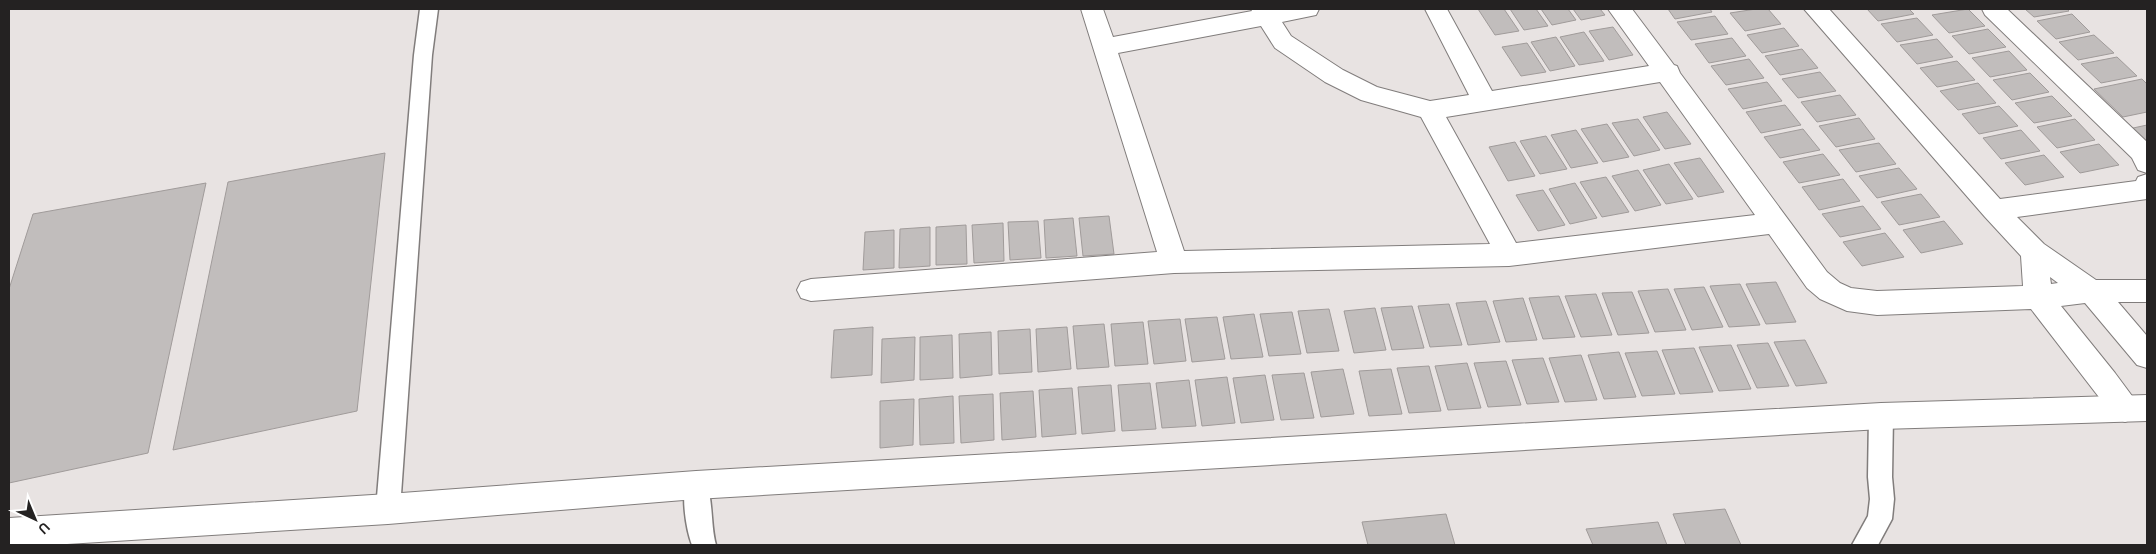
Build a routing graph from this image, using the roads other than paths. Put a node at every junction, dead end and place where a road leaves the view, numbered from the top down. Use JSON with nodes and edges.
{"nodes":[{"id":1,"x":429,"y":9,"type":"edge"},
{"id":2,"x":1092,"y":9,"type":"edge"},
{"id":3,"x":1308,"y":9,"type":"edge"},
{"id":4,"x":1436,"y":9,"type":"edge"},
{"id":5,"x":1620,"y":9,"type":"edge"},
{"id":6,"x":1816,"y":9,"type":"edge"},
{"id":7,"x":1993,"y":9,"type":"edge"},
{"id":8,"x":1264,"y":13,"type":"edge"},
{"id":9,"x":1106,"y":47,"type":"junction"},
{"id":10,"x":1668,"y":72,"type":"junction"},
{"id":11,"x":1485,"y":102,"type":"junction"},
{"id":12,"x":1430,"y":110,"type":"junction"},
{"id":13,"x":2147,"y":163,"type":"edge"},
{"id":14,"x":2146,"y":189,"type":"edge"},
{"id":15,"x":1994,"y":210,"type":"junction"},
{"id":16,"x":1776,"y":223,"type":"junction"},
{"id":17,"x":2034,"y":252,"type":"junction"},
{"id":18,"x":1509,"y":255,"type":"junction"},
{"id":19,"x":1174,"y":262,"type":"junction"},
{"id":20,"x":811,"y":290,"type":"dead end"},
{"id":21,"x":2091,"y":291,"type":"junction"},
{"id":22,"x":2147,"y":291,"type":"edge"},
{"id":23,"x":2038,"y":297,"type":"junction"},
{"id":24,"x":2145,"y":353,"type":"edge"},
{"id":25,"x":2136,"y":409,"type":"edge"},
{"id":26,"x":1881,"y":416,"type":"junction"},
{"id":27,"x":696,"y":485,"type":"junction"},
{"id":28,"x":388,"y":509,"type":"junction"},
{"id":29,"x":9,"y":533,"type":"edge"},
{"id":30,"x":59,"y":538,"type":"edge"},
{"id":31,"x":704,"y":545,"type":"edge"},
{"id":32,"x":1864,"y":545,"type":"edge"}],
"edges":[{"from":1,"to":28,"type":"lane"},
{"from":2,"to":9,"type":"street"},
{"from":3,"to":8,"type":"street"},
{"from":4,"to":11,"type":"street"},
{"from":5,"to":10,"type":"street"},
{"from":6,"to":15,"type":"street"},
{"from":7,"to":13,"type":"street"},
{"from":8,"to":9,"type":"street"},
{"from":8,"to":12,"type":"street"},
{"from":9,"to":19,"type":"street"},
{"from":10,"to":11,"type":"street"},
{"from":10,"to":16,"type":"street"},
{"from":11,"to":12,"type":"street"},
{"from":12,"to":18,"type":"street"},
{"from":14,"to":15,"type":"street"},
{"from":15,"to":17,"type":"street"},
{"from":16,"to":18,"type":"street"},
{"from":16,"to":23,"type":"street"},
{"from":17,"to":21,"type":"street"},
{"from":17,"to":23,"type":"street"},
{"from":18,"to":19,"type":"street"},
{"from":19,"to":20,"type":"street"},
{"from":21,"to":22,"type":"street"},
{"from":21,"to":23,"type":"street"},
{"from":21,"to":24,"type":"street"},
{"from":23,"to":25,"type":"street"},
{"from":25,"to":26,"type":"street"},
{"from":26,"to":27,"type":"street"},
{"from":26,"to":32,"type":"lane"},
{"from":27,"to":28,"type":"street"},
{"from":27,"to":31,"type":"lane"},
{"from":28,"to":30,"type":"street"},
{"from":29,"to":30,"type":"street"}]}
